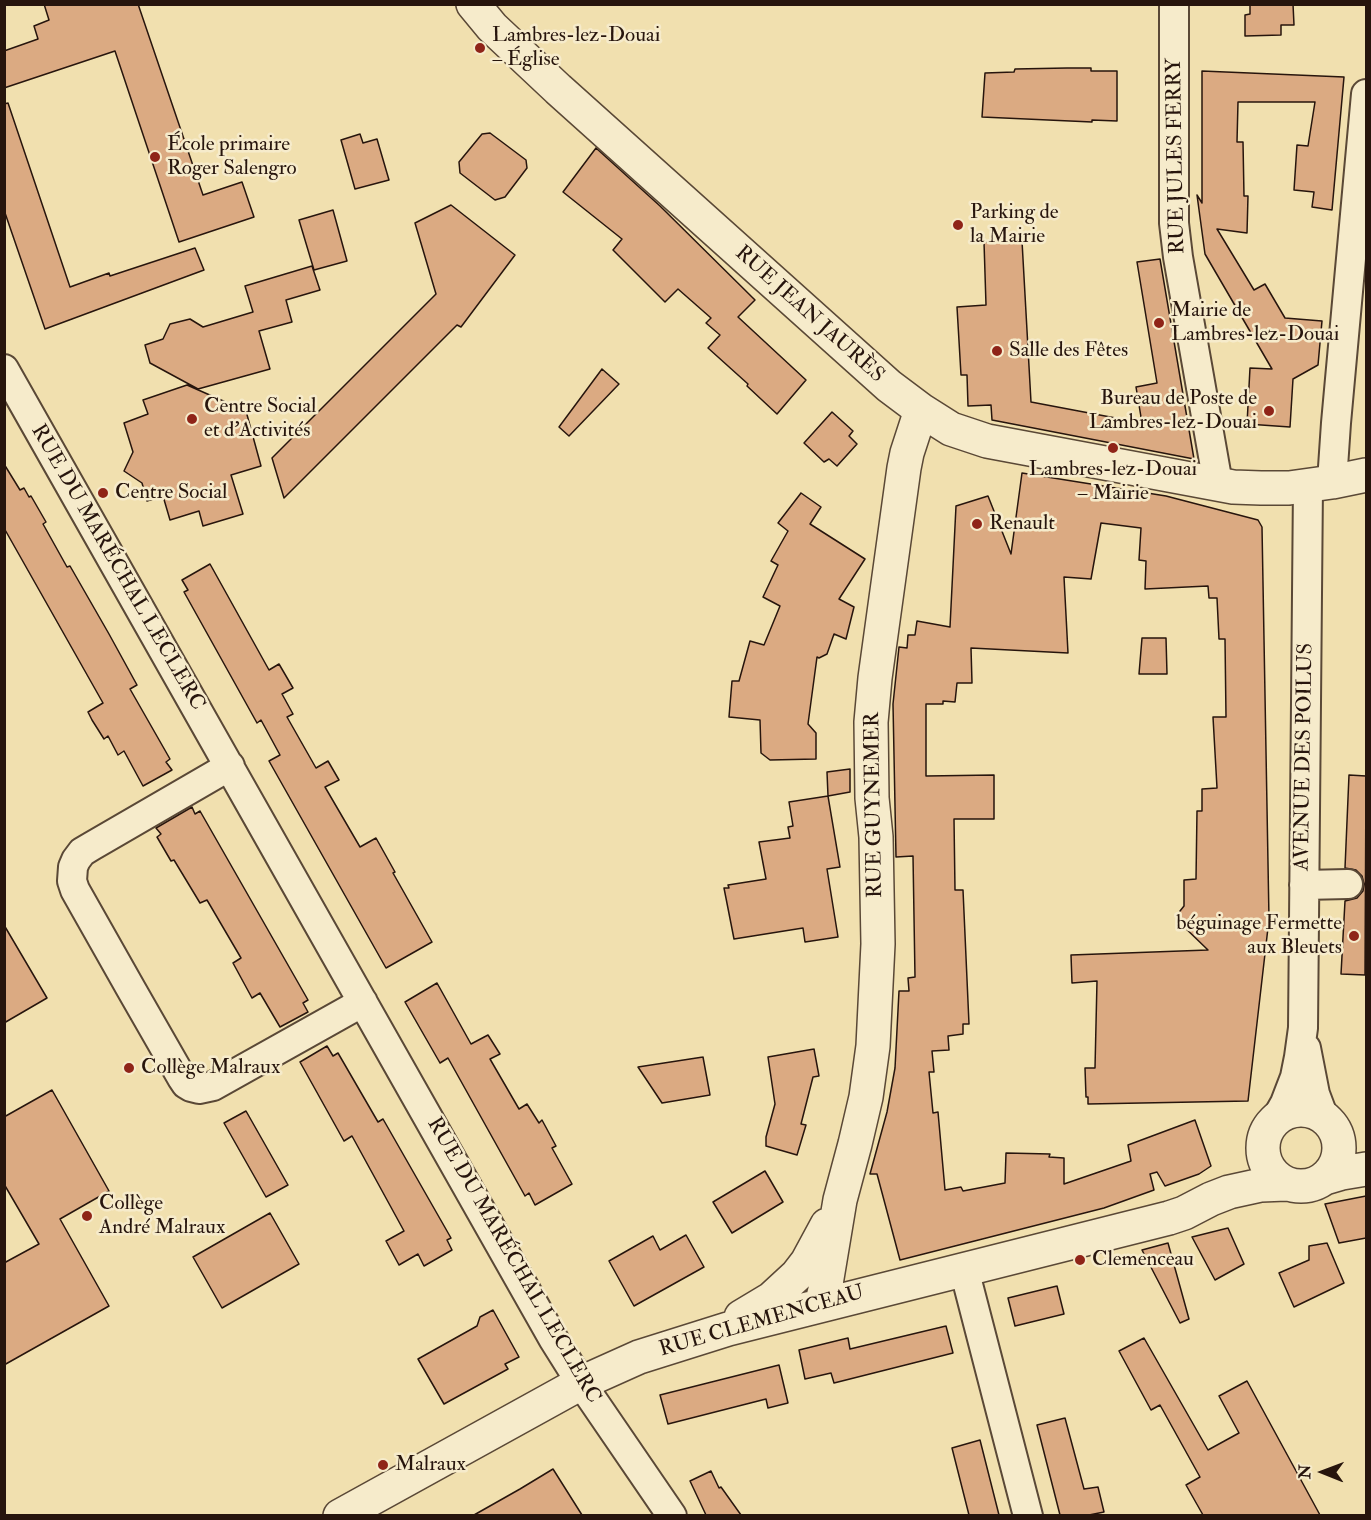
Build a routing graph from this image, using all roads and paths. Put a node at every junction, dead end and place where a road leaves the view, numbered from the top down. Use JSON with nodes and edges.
{"nodes":[{"id":1,"x":1174,"y":4,"type":"edge"},
{"id":2,"x":473,"y":5,"type":"edge"},
{"id":3,"x":1366,"y":94,"type":"edge"},
{"id":4,"x":4,"y":369,"type":"edge"},
{"id":5,"x":921,"y":410,"type":"junction"},
{"id":6,"x":1366,"y":475,"type":"edge"},
{"id":7,"x":1218,"y":484,"type":"junction"},
{"id":8,"x":1320,"y":484,"type":"junction"},
{"id":9,"x":230,"y":766,"type":"junction"},
{"id":10,"x":1348,"y":884,"type":"dead end"},
{"id":11,"x":1304,"y":885,"type":"junction"},
{"id":12,"x":363,"y":1002,"type":"junction"},
{"id":13,"x":1303,"y":1028,"type":"junction"},
{"id":14,"x":1329,"y":1124,"type":"junction"},
{"id":15,"x":1270,"y":1127,"type":"junction"},
{"id":16,"x":1366,"y":1149,"type":"edge"},
{"id":17,"x":1366,"y":1168,"type":"edge"},
{"id":18,"x":1325,"y":1178,"type":"junction"},
{"id":19,"x":1286,"y":1184,"type":"junction"},
{"id":20,"x":1211,"y":1199,"type":"junction"},
{"id":21,"x":840,"y":1200,"type":"junction"},
{"id":22,"x":834,"y":1232,"type":"junction"},
{"id":23,"x":807,"y":1262,"type":"junction"},
{"id":24,"x":964,"y":1269,"type":"junction"},
{"id":25,"x":882,"y":1289,"type":"junction"},
{"id":26,"x":817,"y":1306,"type":"junction"},
{"id":27,"x":710,"y":1334,"type":"junction"},
{"id":28,"x":581,"y":1383,"type":"junction"},
{"id":29,"x":340,"y":1515,"type":"edge"},
{"id":30,"x":672,"y":1515,"type":"edge"},
{"id":31,"x":1028,"y":1515,"type":"edge"}],
"edges":[{"from":1,"to":7,"type":"street","name":"RUE JULES FERRY"},
{"from":2,"to":5,"type":"street","name":"RUE JEAN JAURÈS"},
{"from":3,"to":8,"type":"street","name":"AVENUE DES POILUS"},
{"from":4,"to":9,"type":"street","name":"RUE DU MARÉCHAL LECLERC"},
{"from":5,"to":7,"type":"street","name":"RUE JEAN JAURÈS"},
{"from":5,"to":21,"type":"street","name":"RUE GUYNEMER"},
{"from":6,"to":8,"type":"street","name":"RUE JEAN JAURÈS"},
{"from":7,"to":8,"type":"street","name":"RUE JEAN JAURÈS"},
{"from":8,"to":11,"type":"street","name":"AVENUE DES POILUS"},
{"from":9,"to":12,"type":"street","name":"RUE DU MARÉCHAL LECLERC"},
{"from":9,"to":12,"type":"street"},
{"from":10,"to":11,"type":"street"},
{"from":11,"to":13,"type":"street","name":"AVENUE DES POILUS"},
{"from":12,"to":28,"type":"street","name":"RUE DU MARÉCHAL LECLERC"},
{"from":13,"to":14,"type":"street","name":"AVENUE DES POILUS"},
{"from":13,"to":15,"type":"street","name":"AVENUE DES POILUS"},
{"from":14,"to":15,"type":"street"},
{"from":14,"to":16,"type":"street"},
{"from":14,"to":18,"type":"street"},
{"from":15,"to":19,"type":"street"},
{"from":15,"to":20,"type":"street","name":"RUE CLEMENCEAU"},
{"from":17,"to":18,"type":"street"},
{"from":18,"to":19,"type":"street"},
{"from":19,"to":20,"type":"street","name":"RUE CLEMENCEAU"},
{"from":20,"to":24,"type":"street","name":"RUE CLEMENCEAU"},
{"from":21,"to":22,"type":"street","name":"RUE GUYNEMER"},
{"from":21,"to":23,"type":"street","name":"RUE GUYNEMER"},
{"from":22,"to":25,"type":"street"},
{"from":22,"to":26,"type":"street","name":"RUE GUYNEMER"},
{"from":23,"to":26,"type":"street","name":"RUE GUYNEMER"},
{"from":23,"to":27,"type":"street","name":"RUE GUYNEMER"},
{"from":24,"to":25,"type":"street","name":"RUE CLEMENCEAU"},
{"from":24,"to":31,"type":"street"},
{"from":25,"to":26,"type":"street","name":"RUE CLEMENCEAU"},
{"from":26,"to":27,"type":"street","name":"RUE CLEMENCEAU"},
{"from":27,"to":28,"type":"street","name":"RUE CLEMENCEAU"},
{"from":28,"to":29,"type":"street","name":"RUE CLEMENCEAU"},
{"from":28,"to":30,"type":"street","name":"RUE DU MARÉCHAL LECLERC"}]}
